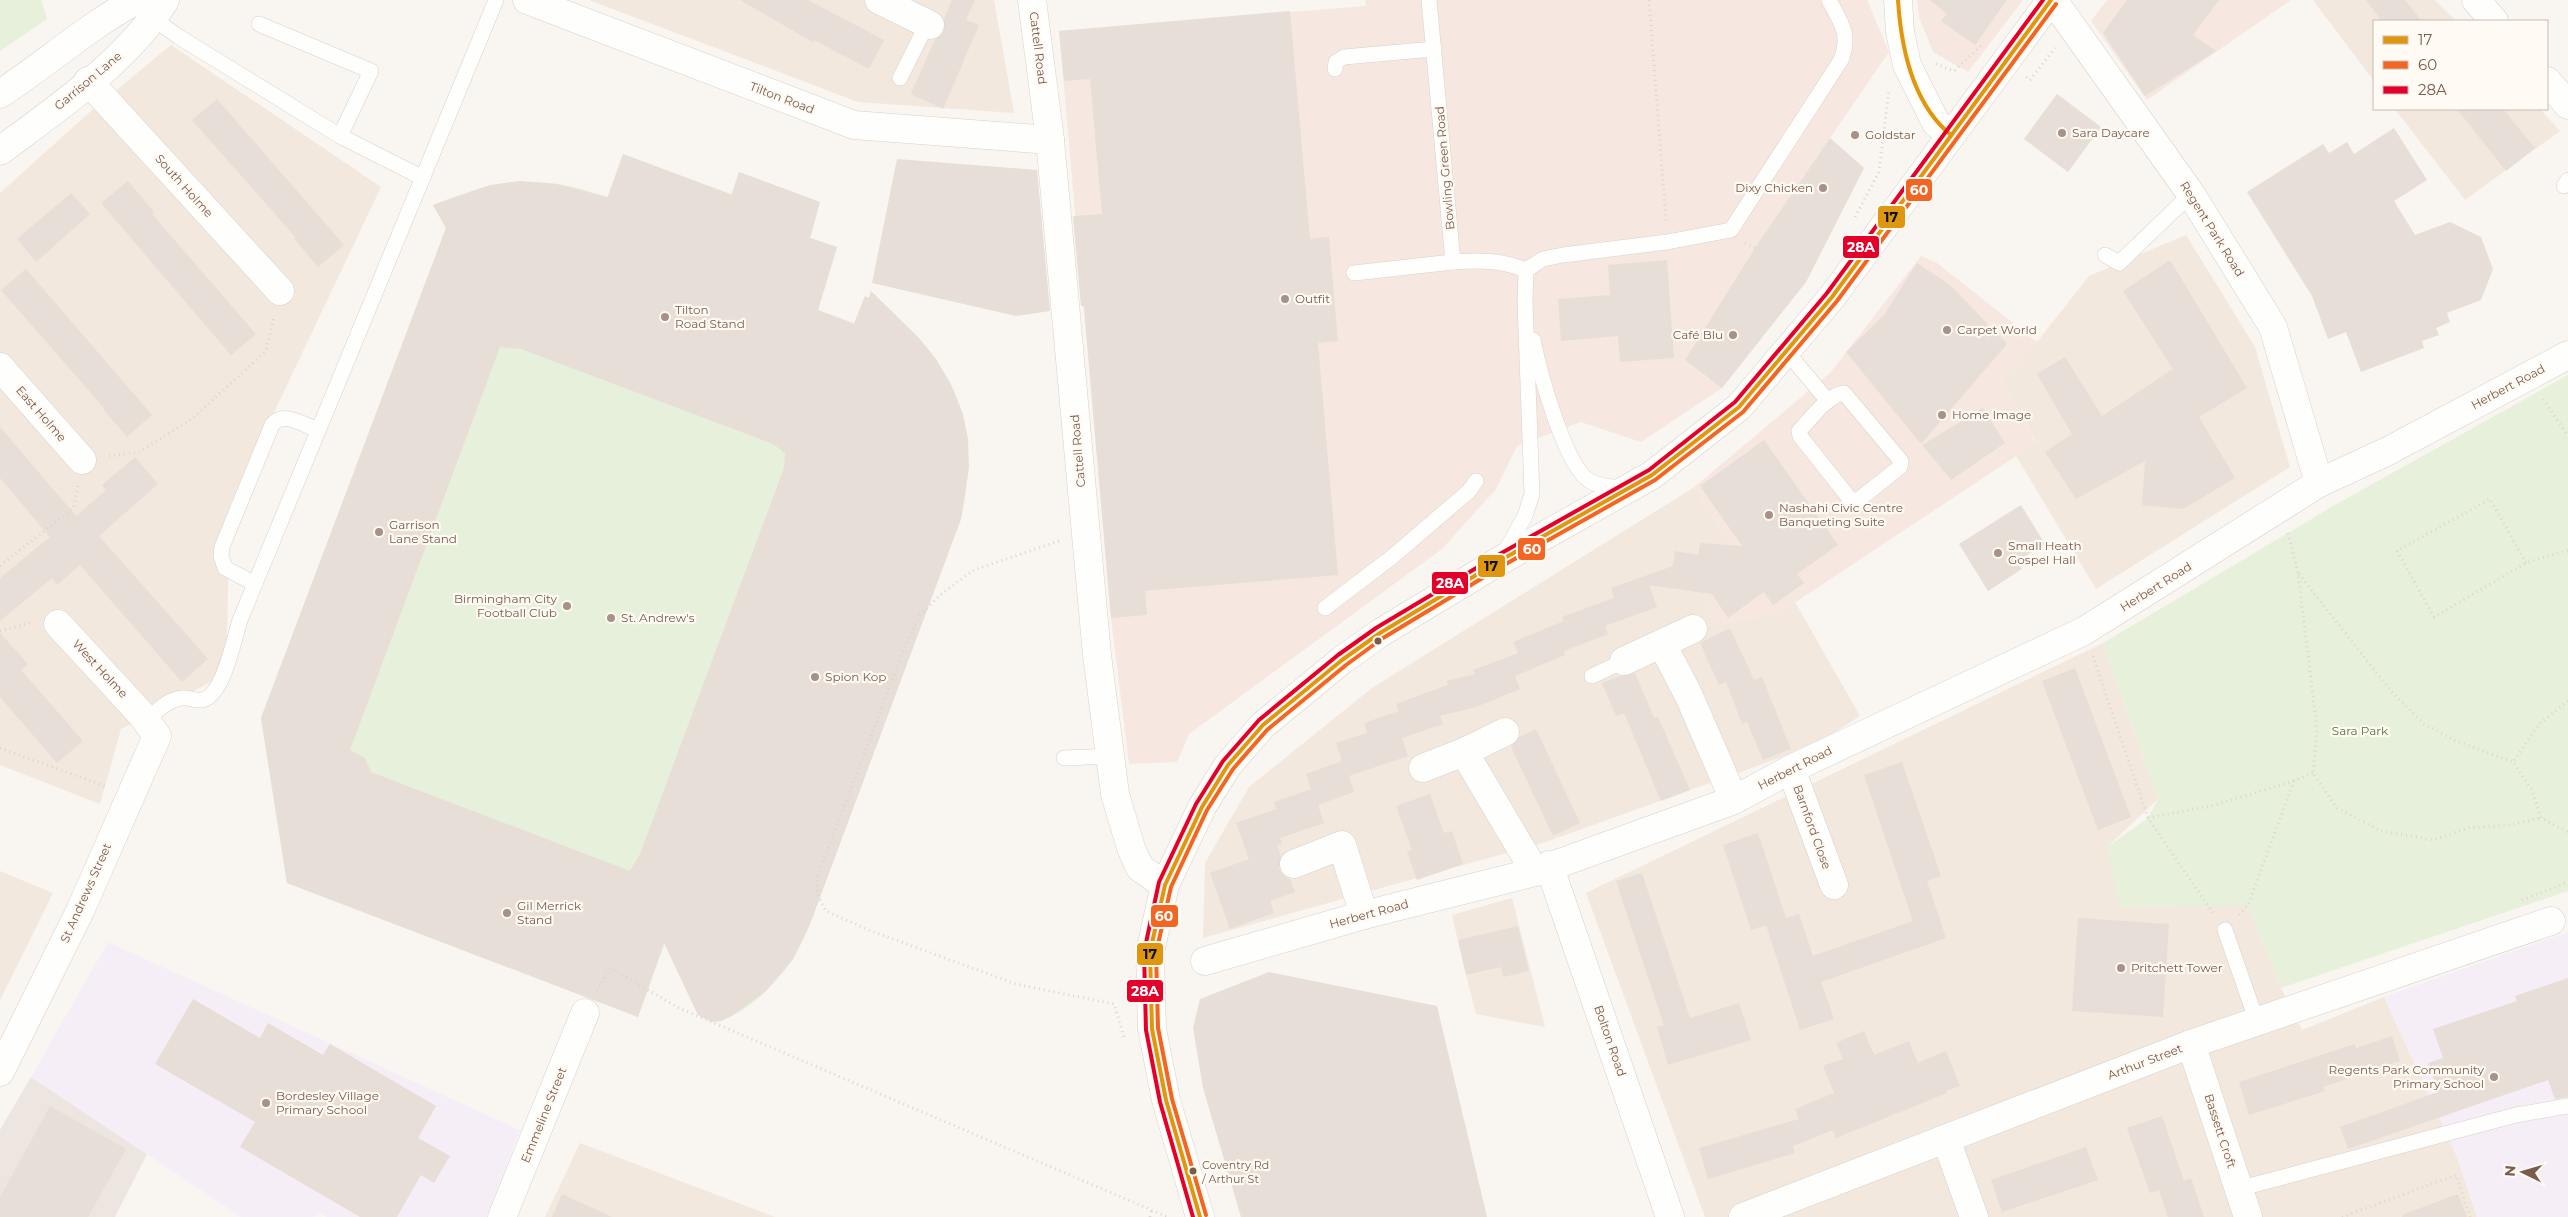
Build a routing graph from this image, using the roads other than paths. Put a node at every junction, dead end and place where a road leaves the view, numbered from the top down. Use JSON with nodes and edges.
{"nodes":[{"id":1,"x":496,"y":0,"type":"edge"},
{"id":2,"x":527,"y":0,"type":"edge"},
{"id":3,"x":879,"y":0,"type":"edge"},
{"id":4,"x":1032,"y":0,"type":"edge"},
{"id":5,"x":1429,"y":0,"type":"edge"},
{"id":6,"x":1829,"y":0,"type":"edge"},
{"id":7,"x":1898,"y":0,"type":"edge"},
{"id":8,"x":2052,"y":0,"type":"edge"},
{"id":9,"x":2476,"y":0,"type":"edge"},
{"id":10,"x":152,"y":6,"type":"edge"},
{"id":11,"x":2493,"y":20,"type":"edge"},
{"id":12,"x":259,"y":24,"type":"dead end"},
{"id":13,"x":929,"y":25,"type":"joint"},
{"id":14,"x":1434,"y":49,"type":"junction"},
{"id":15,"x":1335,"y":69,"type":"dead end"},
{"id":16,"x":900,"y":78,"type":"dead end"},
{"id":17,"x":88,"y":81,"type":"junction"},
{"id":18,"x":2548,"y":82,"type":"edge"},
{"id":19,"x":0,"y":94,"type":"edge"},
{"id":20,"x":2568,"y":105,"type":"edge"},
{"id":21,"x":1951,"y":135,"type":"junction"},
{"id":22,"x":340,"y":136,"type":"junction"},
{"id":23,"x":1050,"y":140,"type":"junction"},
{"id":24,"x":0,"y":151,"type":"edge"},
{"id":25,"x":422,"y":178,"type":"junction"},
{"id":26,"x":2191,"y":194,"type":"junction"},
{"id":27,"x":2105,"y":254,"type":"dead end"},
{"id":28,"x":1453,"y":262,"type":"junction"},
{"id":29,"x":1526,"y":270,"type":"junction"},
{"id":30,"x":1354,"y":273,"type":"dead end"},
{"id":31,"x":280,"y":291,"type":"road end"},
{"id":32,"x":1525,"y":302,"type":"junction"},
{"id":33,"x":1786,"y":351,"type":"junction"},
{"id":34,"x":2568,"y":354,"type":"edge"},
{"id":35,"x":0,"y":367,"type":"edge"},
{"id":36,"x":1828,"y":401,"type":"junction"},
{"id":37,"x":318,"y":430,"type":"junction"},
{"id":38,"x":82,"y":460,"type":"road end"},
{"id":39,"x":1476,"y":481,"type":"dead end"},
{"id":40,"x":2319,"y":483,"type":"junction"},
{"id":41,"x":1628,"y":489,"type":"junction"},
{"id":42,"x":1501,"y":560,"type":"junction"},
{"id":43,"x":255,"y":584,"type":"junction"},
{"id":44,"x":1325,"y":608,"type":"dead end"},
{"id":45,"x":58,"y":624,"type":"road end"},
{"id":46,"x":1693,"y":629,"type":"dead end"},
{"id":47,"x":1662,"y":644,"type":"junction"},
{"id":48,"x":1624,"y":661,"type":"joint"},
{"id":49,"x":1592,"y":676,"type":"dead end"},
{"id":50,"x":144,"y":717,"type":"junction"},
{"id":51,"x":1505,"y":732,"type":"dead end"},
{"id":52,"x":1464,"y":752,"type":"junction"},
{"id":53,"x":1110,"y":756,"type":"junction"},
{"id":54,"x":1064,"y":758,"type":"dead end"},
{"id":55,"x":1423,"y":768,"type":"dead end"},
{"id":56,"x":1791,"y":769,"type":"junction"},
{"id":57,"x":1734,"y":800,"type":"junction"},
{"id":58,"x":1294,"y":864,"type":"dead end"},
{"id":59,"x":1542,"y":868,"type":"junction"},
{"id":60,"x":1164,"y":885,"type":"junction"},
{"id":61,"x":1834,"y":885,"type":"dead end"},
{"id":62,"x":1364,"y":915,"type":"junction"},
{"id":63,"x":2551,"y":920,"type":"dead end"},
{"id":64,"x":2225,"y":930,"type":"road end"},
{"id":65,"x":1204,"y":962,"type":"dead end"},
{"id":66,"x":584,"y":1013,"type":"road end"},
{"id":67,"x":2257,"y":1022,"type":"junction"},
{"id":68,"x":2191,"y":1044,"type":"junction"},
{"id":69,"x":0,"y":1072,"type":"edge"},
{"id":70,"x":2568,"y":1106,"type":"edge"},
{"id":71,"x":1946,"y":1139,"type":"junction"},
{"id":72,"x":2238,"y":1189,"type":"junction"},
{"id":73,"x":502,"y":1217,"type":"edge"},
{"id":74,"x":1200,"y":1217,"type":"edge"},
{"id":75,"x":1670,"y":1217,"type":"edge"},
{"id":76,"x":1744,"y":1217,"type":"edge"},
{"id":77,"x":1974,"y":1217,"type":"edge"},
{"id":78,"x":2248,"y":1217,"type":"edge"}],
"edges":[{"from":1,"to":25,"type":"lane"},
{"from":2,"to":23,"type":"street","name":"Tilton Road"},
{"from":3,"to":13,"type":"street"},
{"from":4,"to":23,"type":"street","name":"Cattell Road"},
{"from":5,"to":14,"type":"lane","name":"Bowling Green Road"},
{"from":6,"to":29,"type":"lane"},
{"from":7,"to":21,"type":"street"},
{"from":8,"to":21,"type":"street"},
{"from":8,"to":26,"type":"street","name":"Regent Park Road"},
{"from":9,"to":11,"type":"street"},
{"from":10,"to":17,"type":"street","name":"Garrison Lane"},
{"from":10,"to":19,"type":"street"},
{"from":10,"to":22,"type":"lane"},
{"from":12,"to":22,"type":"lane"},
{"from":13,"to":16,"type":"lane"},
{"from":14,"to":15,"type":"lane"},
{"from":14,"to":28,"type":"lane","name":"Bowling Green Road"},
{"from":17,"to":24,"type":"street","name":"Garrison Lane"},
{"from":17,"to":31,"type":"street","name":"South Holme"},
{"from":18,"to":20,"type":"street"},
{"from":21,"to":33,"type":"street"},
{"from":22,"to":25,"type":"lane"},
{"from":23,"to":53,"type":"street","name":"Cattell Road"},
{"from":25,"to":37,"type":"lane"},
{"from":26,"to":27,"type":"lane"},
{"from":26,"to":40,"type":"street","name":"Regent Park Road"},
{"from":28,"to":29,"type":"lane"},
{"from":28,"to":30,"type":"lane"},
{"from":29,"to":32,"type":"lane"},
{"from":32,"to":41,"type":"lane"},
{"from":32,"to":42,"type":"lane"},
{"from":33,"to":36,"type":"lane"},
{"from":33,"to":41,"type":"street"},
{"from":34,"to":40,"type":"street","name":"Herbert Road"},
{"from":35,"to":38,"type":"street","name":"East Holme"},
{"from":36,"to":36,"type":"lane"},
{"from":37,"to":43,"type":"lane"},
{"from":37,"to":43,"type":"lane"},
{"from":39,"to":44,"type":"lane"},
{"from":40,"to":56,"type":"street","name":"Herbert Road"},
{"from":41,"to":42,"type":"street"},
{"from":42,"to":60,"type":"street"},
{"from":43,"to":50,"type":"lane"},
{"from":45,"to":50,"type":"street","name":"West Holme"},
{"from":46,"to":47,"type":"street"},
{"from":47,"to":48,"type":"street"},
{"from":47,"to":57,"type":"street"},
{"from":48,"to":49,"type":"lane"},
{"from":50,"to":69,"type":"street","name":"St Andrews Street"},
{"from":51,"to":52,"type":"street"},
{"from":52,"to":55,"type":"street"},
{"from":52,"to":59,"type":"street"},
{"from":53,"to":54,"type":"lane"},
{"from":53,"to":60,"type":"street","name":"Cattell Road"},
{"from":56,"to":57,"type":"street","name":"Herbert Road"},
{"from":56,"to":61,"type":"street","name":"Barnford Close"},
{"from":57,"to":59,"type":"street","name":"Herbert Road"},
{"from":58,"to":62,"type":"street"},
{"from":59,"to":62,"type":"street","name":"Herbert Road"},
{"from":59,"to":75,"type":"street","name":"Bolton Road"},
{"from":60,"to":74,"type":"street"},
{"from":62,"to":65,"type":"street","name":"Herbert Road"},
{"from":63,"to":67,"type":"street","name":"Arthur Street"},
{"from":64,"to":67,"type":"lane"},
{"from":66,"to":73,"type":"street","name":"Emmeline Street"},
{"from":67,"to":68,"type":"street","name":"Arthur Street"},
{"from":68,"to":71,"type":"street","name":"Arthur Street"},
{"from":68,"to":72,"type":"street","name":"Bassett Croft"},
{"from":70,"to":72,"type":"lane"},
{"from":71,"to":76,"type":"street","name":"Arthur Street"},
{"from":71,"to":77,"type":"street"},
{"from":72,"to":78,"type":"street","name":"Bassett Croft"}]}
